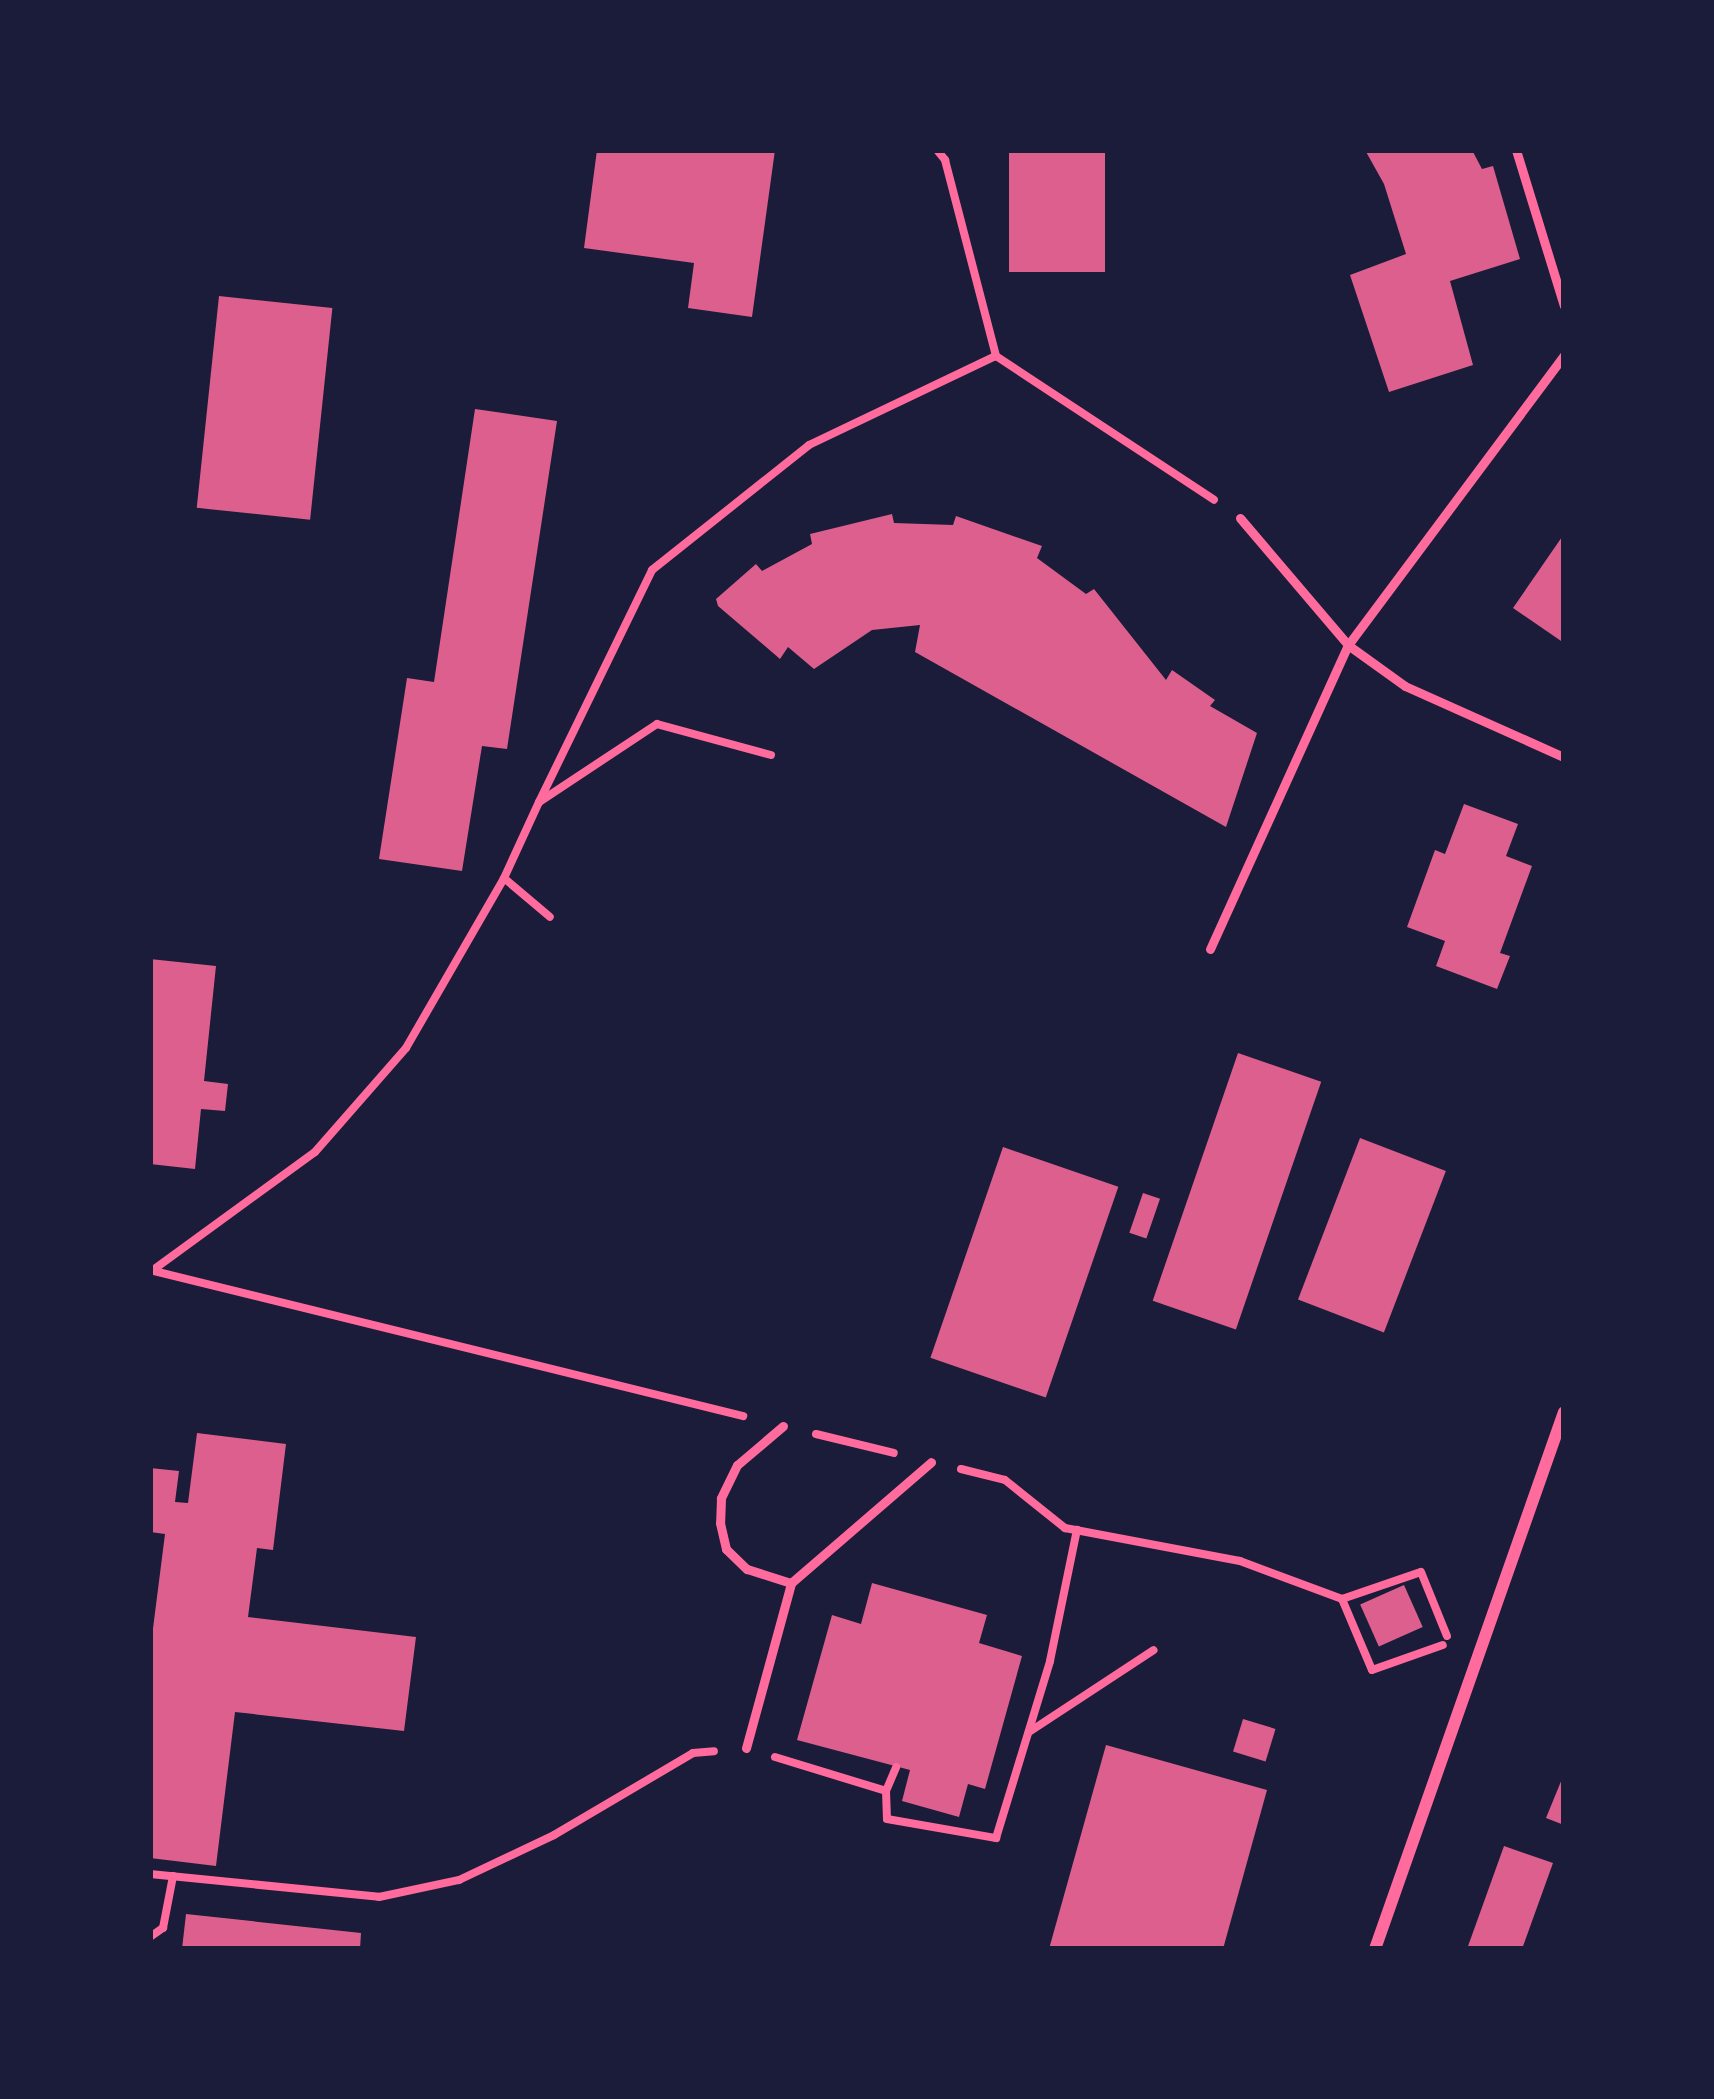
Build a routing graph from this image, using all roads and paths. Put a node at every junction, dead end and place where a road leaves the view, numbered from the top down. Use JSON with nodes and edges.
{"nodes":[{"id":1,"x":937,"y":150,"type":"edge"},
{"id":2,"x":1516,"y":150,"type":"edge"},
{"id":3,"x":1564,"y":307,"type":"edge"},
{"id":4,"x":1564,"y":355,"type":"edge"},
{"id":5,"x":996,"y":356,"type":"junction"},
{"id":6,"x":1240,"y":518,"type":"joint"},
{"id":7,"x":1348,"y":644,"type":"junction"},
{"id":8,"x":771,"y":754,"type":"dead end"},
{"id":9,"x":1564,"y":757,"type":"edge"},
{"id":10,"x":539,"y":802,"type":"junction"},
{"id":11,"x":504,"y":878,"type":"junction"},
{"id":12,"x":550,"y":917,"type":"dead end"},
{"id":13,"x":1210,"y":949,"type":"dead end"},
{"id":14,"x":151,"y":1270,"type":"edge"},
{"id":15,"x":1564,"y":1412,"type":"edge"},
{"id":16,"x":783,"y":1426,"type":"junction"},
{"id":17,"x":932,"y":1462,"type":"junction"},
{"id":18,"x":1077,"y":1530,"type":"junction"},
{"id":19,"x":791,"y":1583,"type":"junction"},
{"id":20,"x":1342,"y":1599,"type":"junction"},
{"id":21,"x":1450,"y":1643,"type":"junction"},
{"id":22,"x":1154,"y":1650,"type":"dead end"},
{"id":23,"x":1477,"y":1651,"type":"junction"},
{"id":24,"x":1028,"y":1733,"type":"junction"},
{"id":25,"x":746,"y":1748,"type":"junction"},
{"id":26,"x":896,"y":1767,"type":"dead end"},
{"id":27,"x":886,"y":1791,"type":"junction"},
{"id":28,"x":150,"y":1874,"type":"edge"},
{"id":29,"x":173,"y":1876,"type":"junction"},
{"id":30,"x":150,"y":1937,"type":"edge"},
{"id":31,"x":1376,"y":1949,"type":"edge"}],
"edges":[{"from":1,"to":5,"type":"path"},
{"from":2,"to":3,"type":"lane"},
{"from":4,"to":7,"type":"lane"},
{"from":5,"to":6,"type":"path"},
{"from":5,"to":10,"type":"path"},
{"from":6,"to":7,"type":"lane"},
{"from":7,"to":9,"type":"lane"},
{"from":7,"to":13,"type":"lane"},
{"from":8,"to":10,"type":"path"},
{"from":10,"to":11,"type":"path"},
{"from":11,"to":12,"type":"path"},
{"from":11,"to":14,"type":"path"},
{"from":14,"to":16,"type":"path"},
{"from":15,"to":23,"type":"street"},
{"from":16,"to":17,"type":"path"},
{"from":16,"to":19,"type":"lane"},
{"from":17,"to":18,"type":"path"},
{"from":17,"to":19,"type":"lane"},
{"from":18,"to":20,"type":"path"},
{"from":18,"to":24,"type":"path"},
{"from":19,"to":25,"type":"lane"},
{"from":20,"to":21,"type":"path"},
{"from":20,"to":21,"type":"path"},
{"from":21,"to":23,"type":"path"},
{"from":22,"to":24,"type":"path"},
{"from":23,"to":31,"type":"street"},
{"from":24,"to":27,"type":"path"},
{"from":25,"to":27,"type":"path"},
{"from":25,"to":29,"type":"path"},
{"from":26,"to":27,"type":"path"},
{"from":28,"to":29,"type":"path"},
{"from":29,"to":30,"type":"path"}]}
